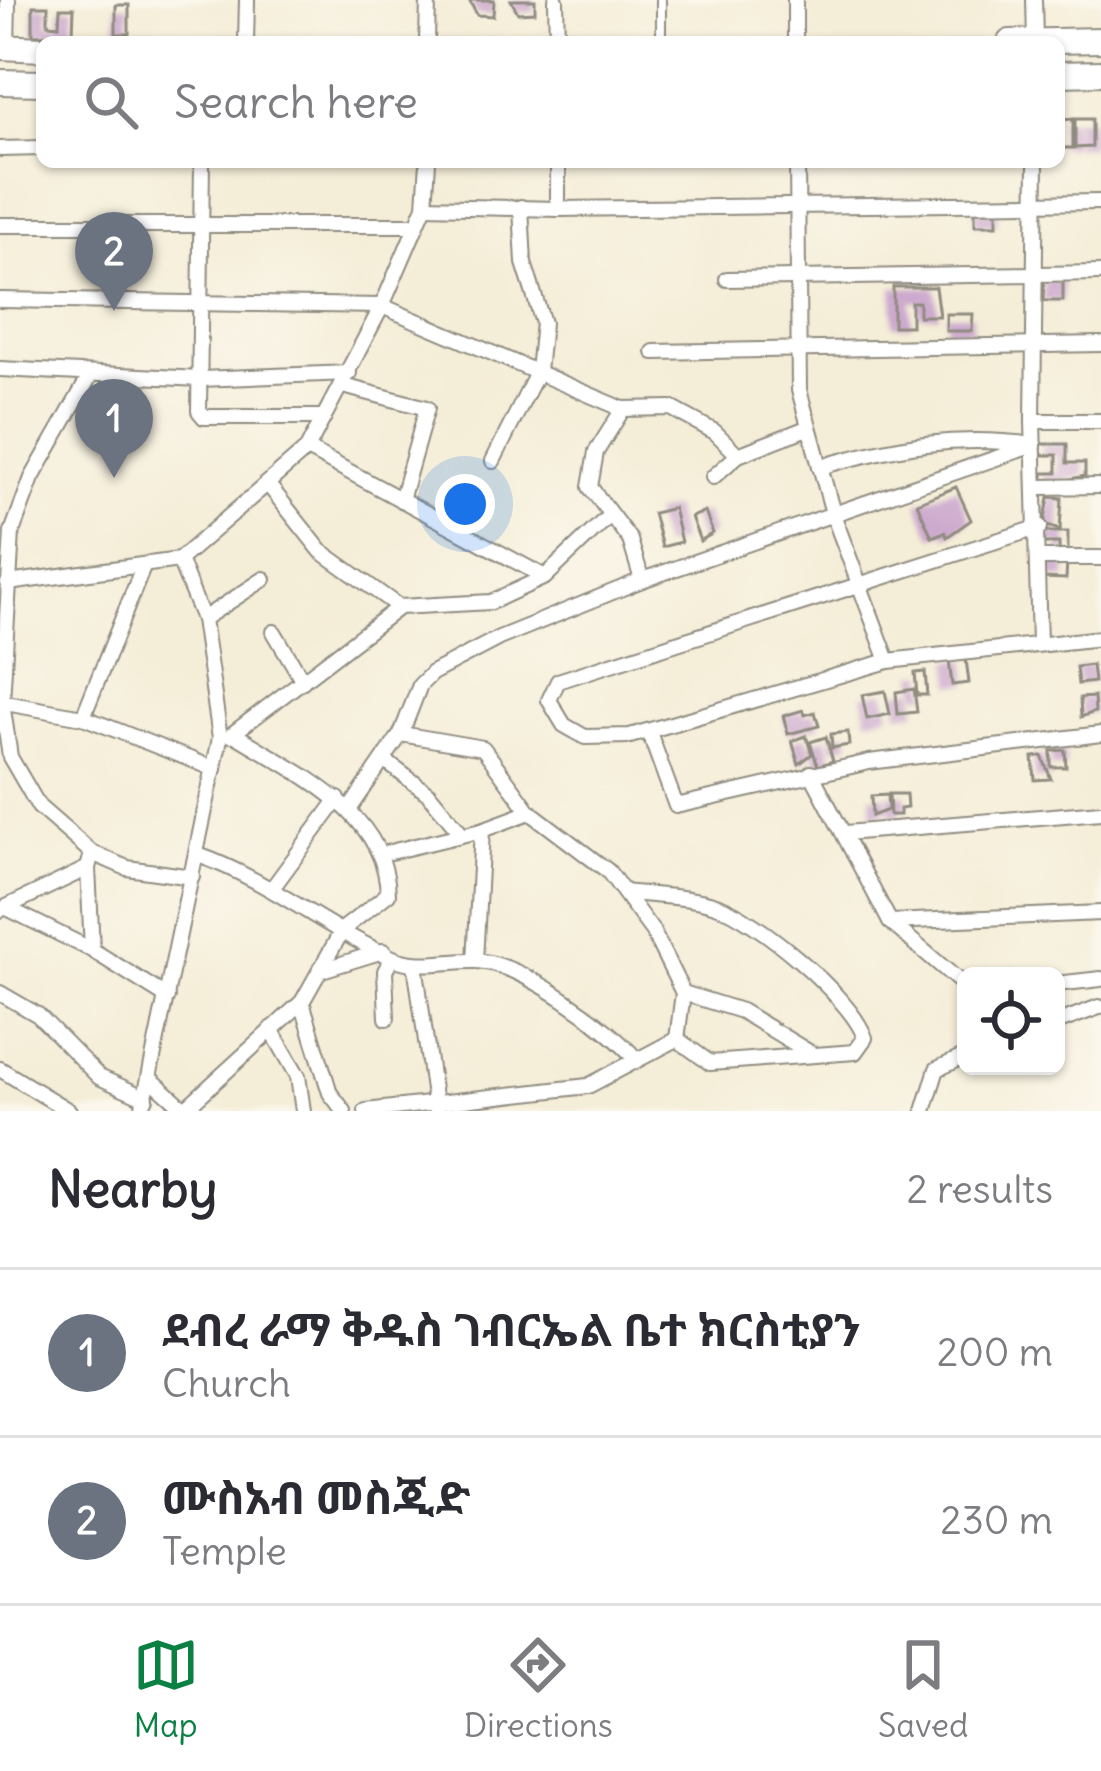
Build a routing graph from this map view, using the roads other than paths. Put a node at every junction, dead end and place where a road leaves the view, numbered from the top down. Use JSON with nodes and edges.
{"nodes":[{"id":1,"x":8,"y":0,"type":"edge"},
{"id":2,"x":247,"y":0,"type":"edge"},
{"id":3,"x":428,"y":0,"type":"edge"},
{"id":4,"x":556,"y":0,"type":"edge"},
{"id":5,"x":661,"y":0,"type":"edge"},
{"id":6,"x":795,"y":0,"type":"edge"},
{"id":7,"x":1034,"y":0,"type":"edge"},
{"id":8,"x":246,"y":36,"type":"edge"},
{"id":9,"x":427,"y":36,"type":"edge"},
{"id":10,"x":557,"y":36,"type":"edge"},
{"id":11,"x":661,"y":36,"type":"edge"},
{"id":12,"x":796,"y":36,"type":"edge"},
{"id":13,"x":1035,"y":36,"type":"edge"},
{"id":14,"x":1101,"y":40,"type":"edge"},
{"id":15,"x":1065,"y":41,"type":"edge"},
{"id":16,"x":3,"y":47,"type":"edge"},
{"id":17,"x":36,"y":49,"type":"edge"},
{"id":18,"x":1101,"y":73,"type":"edge"},
{"id":19,"x":1065,"y":74,"type":"edge"},
{"id":20,"x":0,"y":82,"type":"edge"},
{"id":21,"x":36,"y":83,"type":"edge"},
{"id":22,"x":0,"y":148,"type":"edge"},
{"id":23,"x":36,"y":148,"type":"edge"},
{"id":24,"x":202,"y":168,"type":"edge"},
{"id":25,"x":427,"y":168,"type":"edge"},
{"id":26,"x":558,"y":168,"type":"edge"},
{"id":27,"x":797,"y":168,"type":"edge"},
{"id":28,"x":1036,"y":168,"type":"edge"},
{"id":29,"x":1036,"y":202,"type":"junction"},
{"id":30,"x":1101,"y":202,"type":"edge"},
{"id":31,"x":424,"y":206,"type":"junction"},
{"id":32,"x":521,"y":207,"type":"junction"},
{"id":33,"x":796,"y":207,"type":"junction"},
{"id":34,"x":558,"y":209,"type":"junction"},
{"id":35,"x":0,"y":225,"type":"edge"},
{"id":36,"x":202,"y":225,"type":"junction"},
{"id":37,"x":415,"y":225,"type":"junction"},
{"id":38,"x":1101,"y":273,"type":"edge"},
{"id":39,"x":1036,"y":274,"type":"junction"},
{"id":40,"x":799,"y":277,"type":"junction"},
{"id":41,"x":728,"y":279,"type":"dead end"},
{"id":42,"x":0,"y":300,"type":"edge"},
{"id":43,"x":202,"y":305,"type":"junction"},
{"id":44,"x":382,"y":306,"type":"junction"},
{"id":45,"x":1101,"y":344,"type":"edge"},
{"id":46,"x":1037,"y":345,"type":"junction"},
{"id":47,"x":797,"y":349,"type":"junction"},
{"id":48,"x":654,"y":352,"type":"dead end"},
{"id":49,"x":0,"y":369,"type":"edge"},
{"id":50,"x":538,"y":370,"type":"junction"},
{"id":51,"x":90,"y":376,"type":"junction"},
{"id":52,"x":346,"y":379,"type":"junction"},
{"id":53,"x":200,"y":380,"type":"junction"},
{"id":54,"x":623,"y":409,"type":"junction"},
{"id":55,"x":325,"y":417,"type":"junction"},
{"id":56,"x":1033,"y":421,"type":"junction"},
{"id":57,"x":1101,"y":421,"type":"edge"},
{"id":58,"x":807,"y":428,"type":"junction"},
{"id":59,"x":1034,"y":445,"type":"junction"},
{"id":60,"x":307,"y":449,"type":"junction"},
{"id":61,"x":738,"y":454,"type":"junction"},
{"id":62,"x":493,"y":461,"type":"dead end"},
{"id":63,"x":820,"y":467,"type":"junction"},
{"id":64,"x":713,"y":477,"type":"dead end"},
{"id":65,"x":270,"y":487,"type":"junction"},
{"id":66,"x":1101,"y":487,"type":"edge"},
{"id":67,"x":1039,"y":488,"type":"junction"},
{"id":68,"x":401,"y":500,"type":"junction"},
{"id":69,"x":609,"y":516,"type":"junction"},
{"id":70,"x":834,"y":517,"type":"junction"},
{"id":71,"x":1040,"y":527,"type":"junction"},
{"id":72,"x":1039,"y":558,"type":"junction"},
{"id":73,"x":1101,"y":558,"type":"edge"},
{"id":74,"x":179,"y":560,"type":"junction"},
{"id":75,"x":144,"y":565,"type":"junction"},
{"id":76,"x":545,"y":578,"type":"junction"},
{"id":77,"x":265,"y":579,"type":"dead end"},
{"id":78,"x":642,"y":580,"type":"junction"},
{"id":79,"x":8,"y":584,"type":"junction"},
{"id":80,"x":860,"y":586,"type":"junction"},
{"id":81,"x":399,"y":607,"type":"junction"},
{"id":82,"x":203,"y":619,"type":"junction"},
{"id":83,"x":274,"y":632,"type":"dead end"},
{"id":84,"x":1101,"y":638,"type":"edge"},
{"id":85,"x":1039,"y":644,"type":"junction"},
{"id":86,"x":888,"y":661,"type":"junction"},
{"id":87,"x":303,"y":681,"type":"junction"},
{"id":88,"x":1,"y":702,"type":"edge"},
{"id":89,"x":83,"y":717,"type":"junction"},
{"id":90,"x":650,"y":732,"type":"junction"},
{"id":91,"x":401,"y":734,"type":"junction"},
{"id":92,"x":1101,"y":734,"type":"edge"},
{"id":93,"x":227,"y":736,"type":"junction"},
{"id":94,"x":385,"y":761,"type":"junction"},
{"id":95,"x":215,"y":769,"type":"junction"},
{"id":96,"x":812,"y":773,"type":"junction"},
{"id":97,"x":343,"y":804,"type":"junction"},
{"id":98,"x":530,"y":812,"type":"junction"},
{"id":99,"x":1101,"y":812,"type":"edge"},
{"id":100,"x":482,"y":830,"type":"junction"},
{"id":101,"x":845,"y":833,"type":"junction"},
{"id":102,"x":462,"y":834,"type":"junction"},
{"id":103,"x":198,"y":854,"type":"junction"},
{"id":104,"x":382,"y":854,"type":"junction"},
{"id":105,"x":90,"y":860,"type":"junction"},
{"id":106,"x":193,"y":877,"type":"junction"},
{"id":107,"x":273,"y":887,"type":"junction"},
{"id":108,"x":624,"y":892,"type":"junction"},
{"id":109,"x":5,"y":910,"type":"edge"},
{"id":110,"x":1101,"y":913,"type":"edge"},
{"id":111,"x":890,"y":922,"type":"junction"},
{"id":112,"x":343,"y":929,"type":"junction"},
{"id":113,"x":92,"y":950,"type":"junction"},
{"id":114,"x":387,"y":954,"type":"junction"},
{"id":115,"x":475,"y":961,"type":"junction"},
{"id":116,"x":415,"y":964,"type":"junction"},
{"id":117,"x":325,"y":969,"type":"junction"},
{"id":118,"x":957,"y":979,"type":"edge"},
{"id":119,"x":1101,"y":979,"type":"edge"},
{"id":120,"x":1065,"y":983,"type":"edge"},
{"id":121,"x":0,"y":993,"type":"edge"},
{"id":122,"x":682,"y":993,"type":"junction"},
{"id":123,"x":166,"y":997,"type":"junction"},
{"id":124,"x":302,"y":1002,"type":"junction"},
{"id":125,"x":1100,"y":1004,"type":"edge"},
{"id":126,"x":387,"y":1018,"type":"dead end"},
{"id":127,"x":1065,"y":1019,"type":"edge"},
{"id":128,"x":271,"y":1029,"type":"junction"},
{"id":129,"x":677,"y":1039,"type":"junction"},
{"id":130,"x":812,"y":1054,"type":"junction"},
{"id":131,"x":637,"y":1060,"type":"junction"},
{"id":132,"x":957,"y":1060,"type":"edge"},
{"id":133,"x":0,"y":1069,"type":"edge"},
{"id":134,"x":152,"y":1080,"type":"junction"},
{"id":135,"x":144,"y":1105,"type":"edge"},
{"id":136,"x":435,"y":1107,"type":"edge"},
{"id":137,"x":186,"y":1110,"type":"edge"},
{"id":138,"x":69,"y":1111,"type":"edge"},
{"id":139,"x":303,"y":1111,"type":"edge"},
{"id":140,"x":344,"y":1111,"type":"edge"},
{"id":141,"x":371,"y":1111,"type":"edge"},
{"id":142,"x":924,"y":1111,"type":"edge"}],
"edges":[{"from":1,"to":16,"type":"street"},
{"from":2,"to":8,"type":"street"},
{"from":3,"to":9,"type":"street"},
{"from":4,"to":10,"type":"street"},
{"from":5,"to":11,"type":"lane"},
{"from":6,"to":12,"type":"street"},
{"from":7,"to":13,"type":"street"},
{"from":14,"to":15,"type":"highway"},
{"from":16,"to":17,"type":"highway"},
{"from":18,"to":19,"type":"highway"},
{"from":20,"to":21,"type":"highway"},
{"from":22,"to":23,"type":"street"},
{"from":24,"to":36,"type":"street"},
{"from":25,"to":31,"type":"street"},
{"from":26,"to":34,"type":"street"},
{"from":27,"to":33,"type":"street"},
{"from":28,"to":29,"type":"street"},
{"from":29,"to":30,"type":"street"},
{"from":29,"to":33,"type":"street"},
{"from":29,"to":39,"type":"street"},
{"from":31,"to":32,"type":"street"},
{"from":31,"to":37,"type":"street"},
{"from":32,"to":34,"type":"street"},
{"from":32,"to":50,"type":"street"},
{"from":33,"to":34,"type":"street"},
{"from":33,"to":40,"type":"street"},
{"from":35,"to":36,"type":"street"},
{"from":36,"to":37,"type":"street"},
{"from":36,"to":43,"type":"street"},
{"from":37,"to":44,"type":"street"},
{"from":38,"to":39,"type":"street"},
{"from":39,"to":40,"type":"street"},
{"from":39,"to":46,"type":"street"},
{"from":40,"to":41,"type":"street"},
{"from":40,"to":47,"type":"street"},
{"from":42,"to":43,"type":"street"},
{"from":43,"to":44,"type":"street"},
{"from":43,"to":53,"type":"street"},
{"from":44,"to":50,"type":"street"},
{"from":44,"to":52,"type":"street"},
{"from":45,"to":46,"type":"street"},
{"from":46,"to":47,"type":"street"},
{"from":46,"to":56,"type":"street"},
{"from":47,"to":48,"type":"street"},
{"from":47,"to":58,"type":"street"},
{"from":49,"to":51,"type":"street"},
{"from":50,"to":54,"type":"street"},
{"from":50,"to":62,"type":"street"},
{"from":51,"to":53,"type":"street"},
{"from":51,"to":79,"type":"street"},
{"from":52,"to":53,"type":"street"},
{"from":52,"to":55,"type":"street"},
{"from":52,"to":68,"type":"street"},
{"from":53,"to":55,"type":"street"},
{"from":54,"to":61,"type":"street"},
{"from":54,"to":69,"type":"street"},
{"from":55,"to":60,"type":"street"},
{"from":56,"to":57,"type":"street"},
{"from":56,"to":59,"type":"street"},
{"from":58,"to":61,"type":"street"},
{"from":58,"to":63,"type":"street"},
{"from":59,"to":63,"type":"street"},
{"from":59,"to":67,"type":"street"},
{"from":59,"to":70,"type":"street"},
{"from":60,"to":65,"type":"street"},
{"from":60,"to":68,"type":"street"},
{"from":61,"to":64,"type":"street"},
{"from":63,"to":70,"type":"street"},
{"from":65,"to":74,"type":"street"},
{"from":65,"to":81,"type":"street"},
{"from":66,"to":67,"type":"street"},
{"from":67,"to":71,"type":"street"},
{"from":68,"to":76,"type":"street"},
{"from":69,"to":76,"type":"street"},
{"from":69,"to":78,"type":"street"},
{"from":70,"to":78,"type":"street"},
{"from":70,"to":80,"type":"street"},
{"from":71,"to":72,"type":"street"},
{"from":71,"to":80,"type":"street"},
{"from":72,"to":73,"type":"street"},
{"from":72,"to":85,"type":"street"},
{"from":74,"to":75,"type":"street"},
{"from":74,"to":82,"type":"street"},
{"from":75,"to":79,"type":"street"},
{"from":75,"to":89,"type":"street"},
{"from":76,"to":81,"type":"street"},
{"from":77,"to":82,"type":"street"},
{"from":78,"to":91,"type":"street"},
{"from":79,"to":88,"type":"street"},
{"from":80,"to":86,"type":"street"},
{"from":80,"to":90,"type":"street"},
{"from":81,"to":87,"type":"street"},
{"from":82,"to":93,"type":"street"},
{"from":83,"to":87,"type":"street"},
{"from":84,"to":85,"type":"street"},
{"from":85,"to":86,"type":"street"},
{"from":86,"to":90,"type":"street"},
{"from":87,"to":93,"type":"street"},
{"from":88,"to":89,"type":"street"},
{"from":88,"to":105,"type":"street"},
{"from":89,"to":95,"type":"street"},
{"from":90,"to":96,"type":"street"},
{"from":91,"to":94,"type":"street"},
{"from":91,"to":98,"type":"street"},
{"from":92,"to":96,"type":"street"},
{"from":93,"to":95,"type":"street"},
{"from":93,"to":97,"type":"street"},
{"from":94,"to":97,"type":"street"},
{"from":94,"to":102,"type":"street"},
{"from":95,"to":103,"type":"street"},
{"from":96,"to":101,"type":"street"},
{"from":97,"to":104,"type":"street"},
{"from":97,"to":107,"type":"street"},
{"from":98,"to":100,"type":"street"},
{"from":98,"to":108,"type":"street"},
{"from":99,"to":101,"type":"street"},
{"from":100,"to":102,"type":"street"},
{"from":100,"to":115,"type":"street"},
{"from":101,"to":111,"type":"street"},
{"from":102,"to":104,"type":"street"},
{"from":103,"to":106,"type":"street"},
{"from":103,"to":107,"type":"street"},
{"from":104,"to":112,"type":"street"},
{"from":105,"to":106,"type":"street"},
{"from":105,"to":109,"type":"street"},
{"from":105,"to":113,"type":"street"},
{"from":106,"to":123,"type":"street"},
{"from":107,"to":112,"type":"street"},
{"from":108,"to":122,"type":"street"},
{"from":108,"to":130,"type":"street"},
{"from":109,"to":113,"type":"street"},
{"from":110,"to":111,"type":"street"},
{"from":111,"to":118,"type":"street"},
{"from":112,"to":114,"type":"street"},
{"from":112,"to":117,"type":"street"},
{"from":113,"to":123,"type":"street"},
{"from":114,"to":116,"type":"street"},
{"from":114,"to":117,"type":"street"},
{"from":114,"to":126,"type":"street"},
{"from":115,"to":116,"type":"street"},
{"from":115,"to":131,"type":"street"},
{"from":116,"to":136,"type":"street"},
{"from":117,"to":124,"type":"street"},
{"from":119,"to":120,"type":"street"},
{"from":121,"to":135,"type":"street"},
{"from":122,"to":129,"type":"street"},
{"from":122,"to":130,"type":"street"},
{"from":123,"to":134,"type":"street"},
{"from":124,"to":128,"type":"street"},
{"from":124,"to":140,"type":"street"},
{"from":125,"to":127,"type":"street"},
{"from":128,"to":137,"type":"street"},
{"from":128,"to":139,"type":"street"},
{"from":129,"to":130,"type":"street"},
{"from":129,"to":131,"type":"street"},
{"from":131,"to":136,"type":"street"},
{"from":132,"to":142,"type":"street"},
{"from":133,"to":138,"type":"street"},
{"from":134,"to":135,"type":"street"},
{"from":134,"to":137,"type":"street"},
{"from":136,"to":141,"type":"street"}]}
